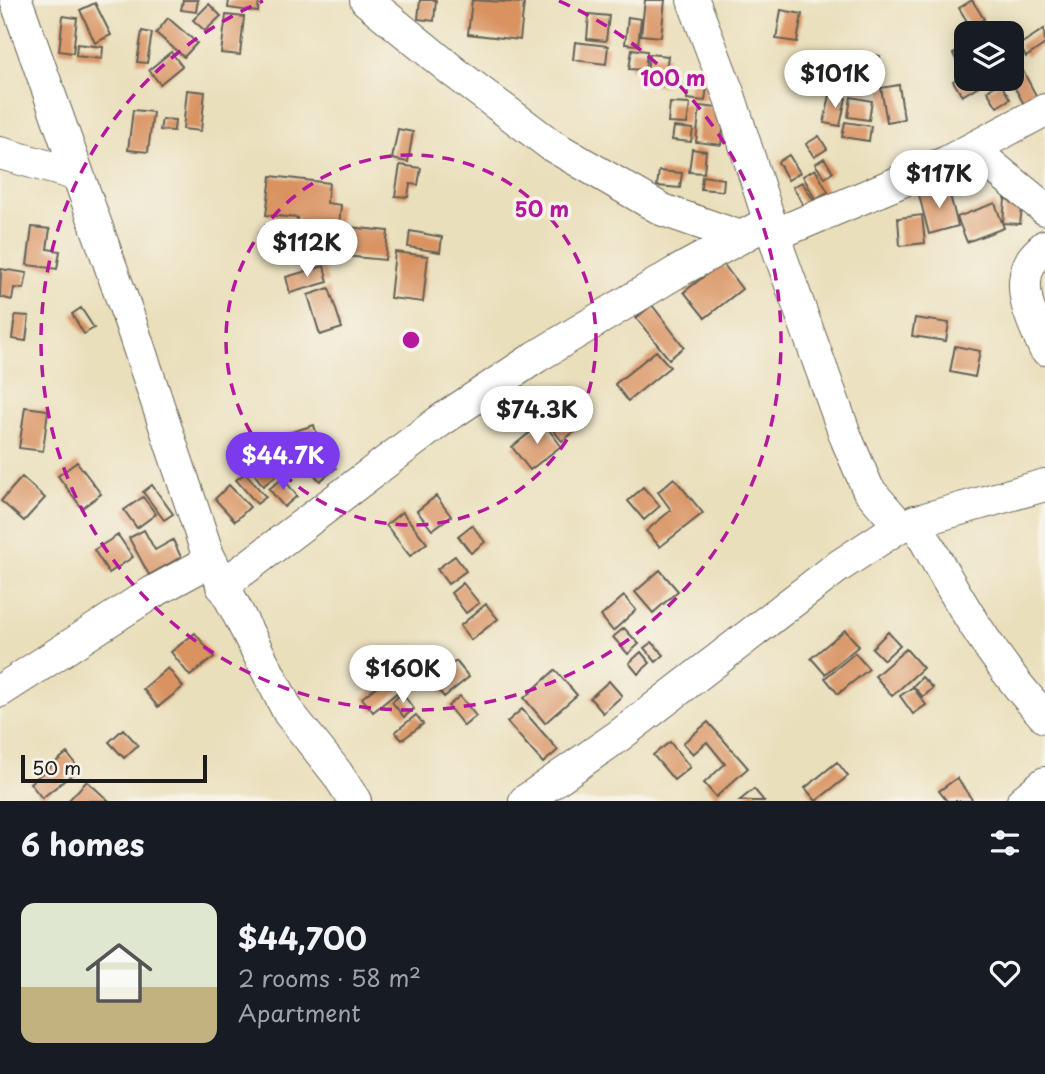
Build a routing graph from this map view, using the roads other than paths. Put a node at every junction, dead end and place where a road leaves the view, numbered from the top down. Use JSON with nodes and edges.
{"nodes":[{"id":1,"x":16,"y":0,"type":"edge"},
{"id":2,"x":366,"y":0,"type":"edge"},
{"id":3,"x":693,"y":0,"type":"edge"},
{"id":4,"x":1045,"y":110,"type":"edge"},
{"id":5,"x":972,"y":149,"type":"junction"},
{"id":6,"x":0,"y":153,"type":"edge"},
{"id":7,"x":78,"y":175,"type":"junction"},
{"id":8,"x":1045,"y":209,"type":"edge"},
{"id":9,"x":771,"y":228,"type":"junction"},
{"id":10,"x":741,"y":237,"type":"junction"},
{"id":11,"x":1045,"y":246,"type":"edge"},
{"id":12,"x":1045,"y":349,"type":"edge"},
{"id":13,"x":1045,"y":485,"type":"edge"},
{"id":14,"x":907,"y":523,"type":"junction"},
{"id":15,"x":216,"y":573,"type":"junction"},
{"id":16,"x":0,"y":691,"type":"edge"},
{"id":17,"x":1045,"y":717,"type":"edge"},
{"id":18,"x":1045,"y":783,"type":"edge"},
{"id":19,"x":355,"y":801,"type":"edge"},
{"id":20,"x":525,"y":801,"type":"edge"},
{"id":21,"x":1023,"y":801,"type":"edge"}],
"edges":[{"from":1,"to":7,"type":"street"},
{"from":2,"to":10,"type":"street"},
{"from":3,"to":9,"type":"street"},
{"from":4,"to":5,"type":"street"},
{"from":5,"to":8,"type":"street"},
{"from":5,"to":9,"type":"street"},
{"from":6,"to":7,"type":"street"},
{"from":7,"to":15,"type":"street"},
{"from":9,"to":10,"type":"street"},
{"from":9,"to":14,"type":"street"},
{"from":10,"to":15,"type":"street"},
{"from":11,"to":12,"type":"street"},
{"from":13,"to":14,"type":"street"},
{"from":14,"to":17,"type":"street"},
{"from":14,"to":20,"type":"street"},
{"from":15,"to":16,"type":"street"},
{"from":15,"to":19,"type":"street"},
{"from":18,"to":21,"type":"street"}]}
